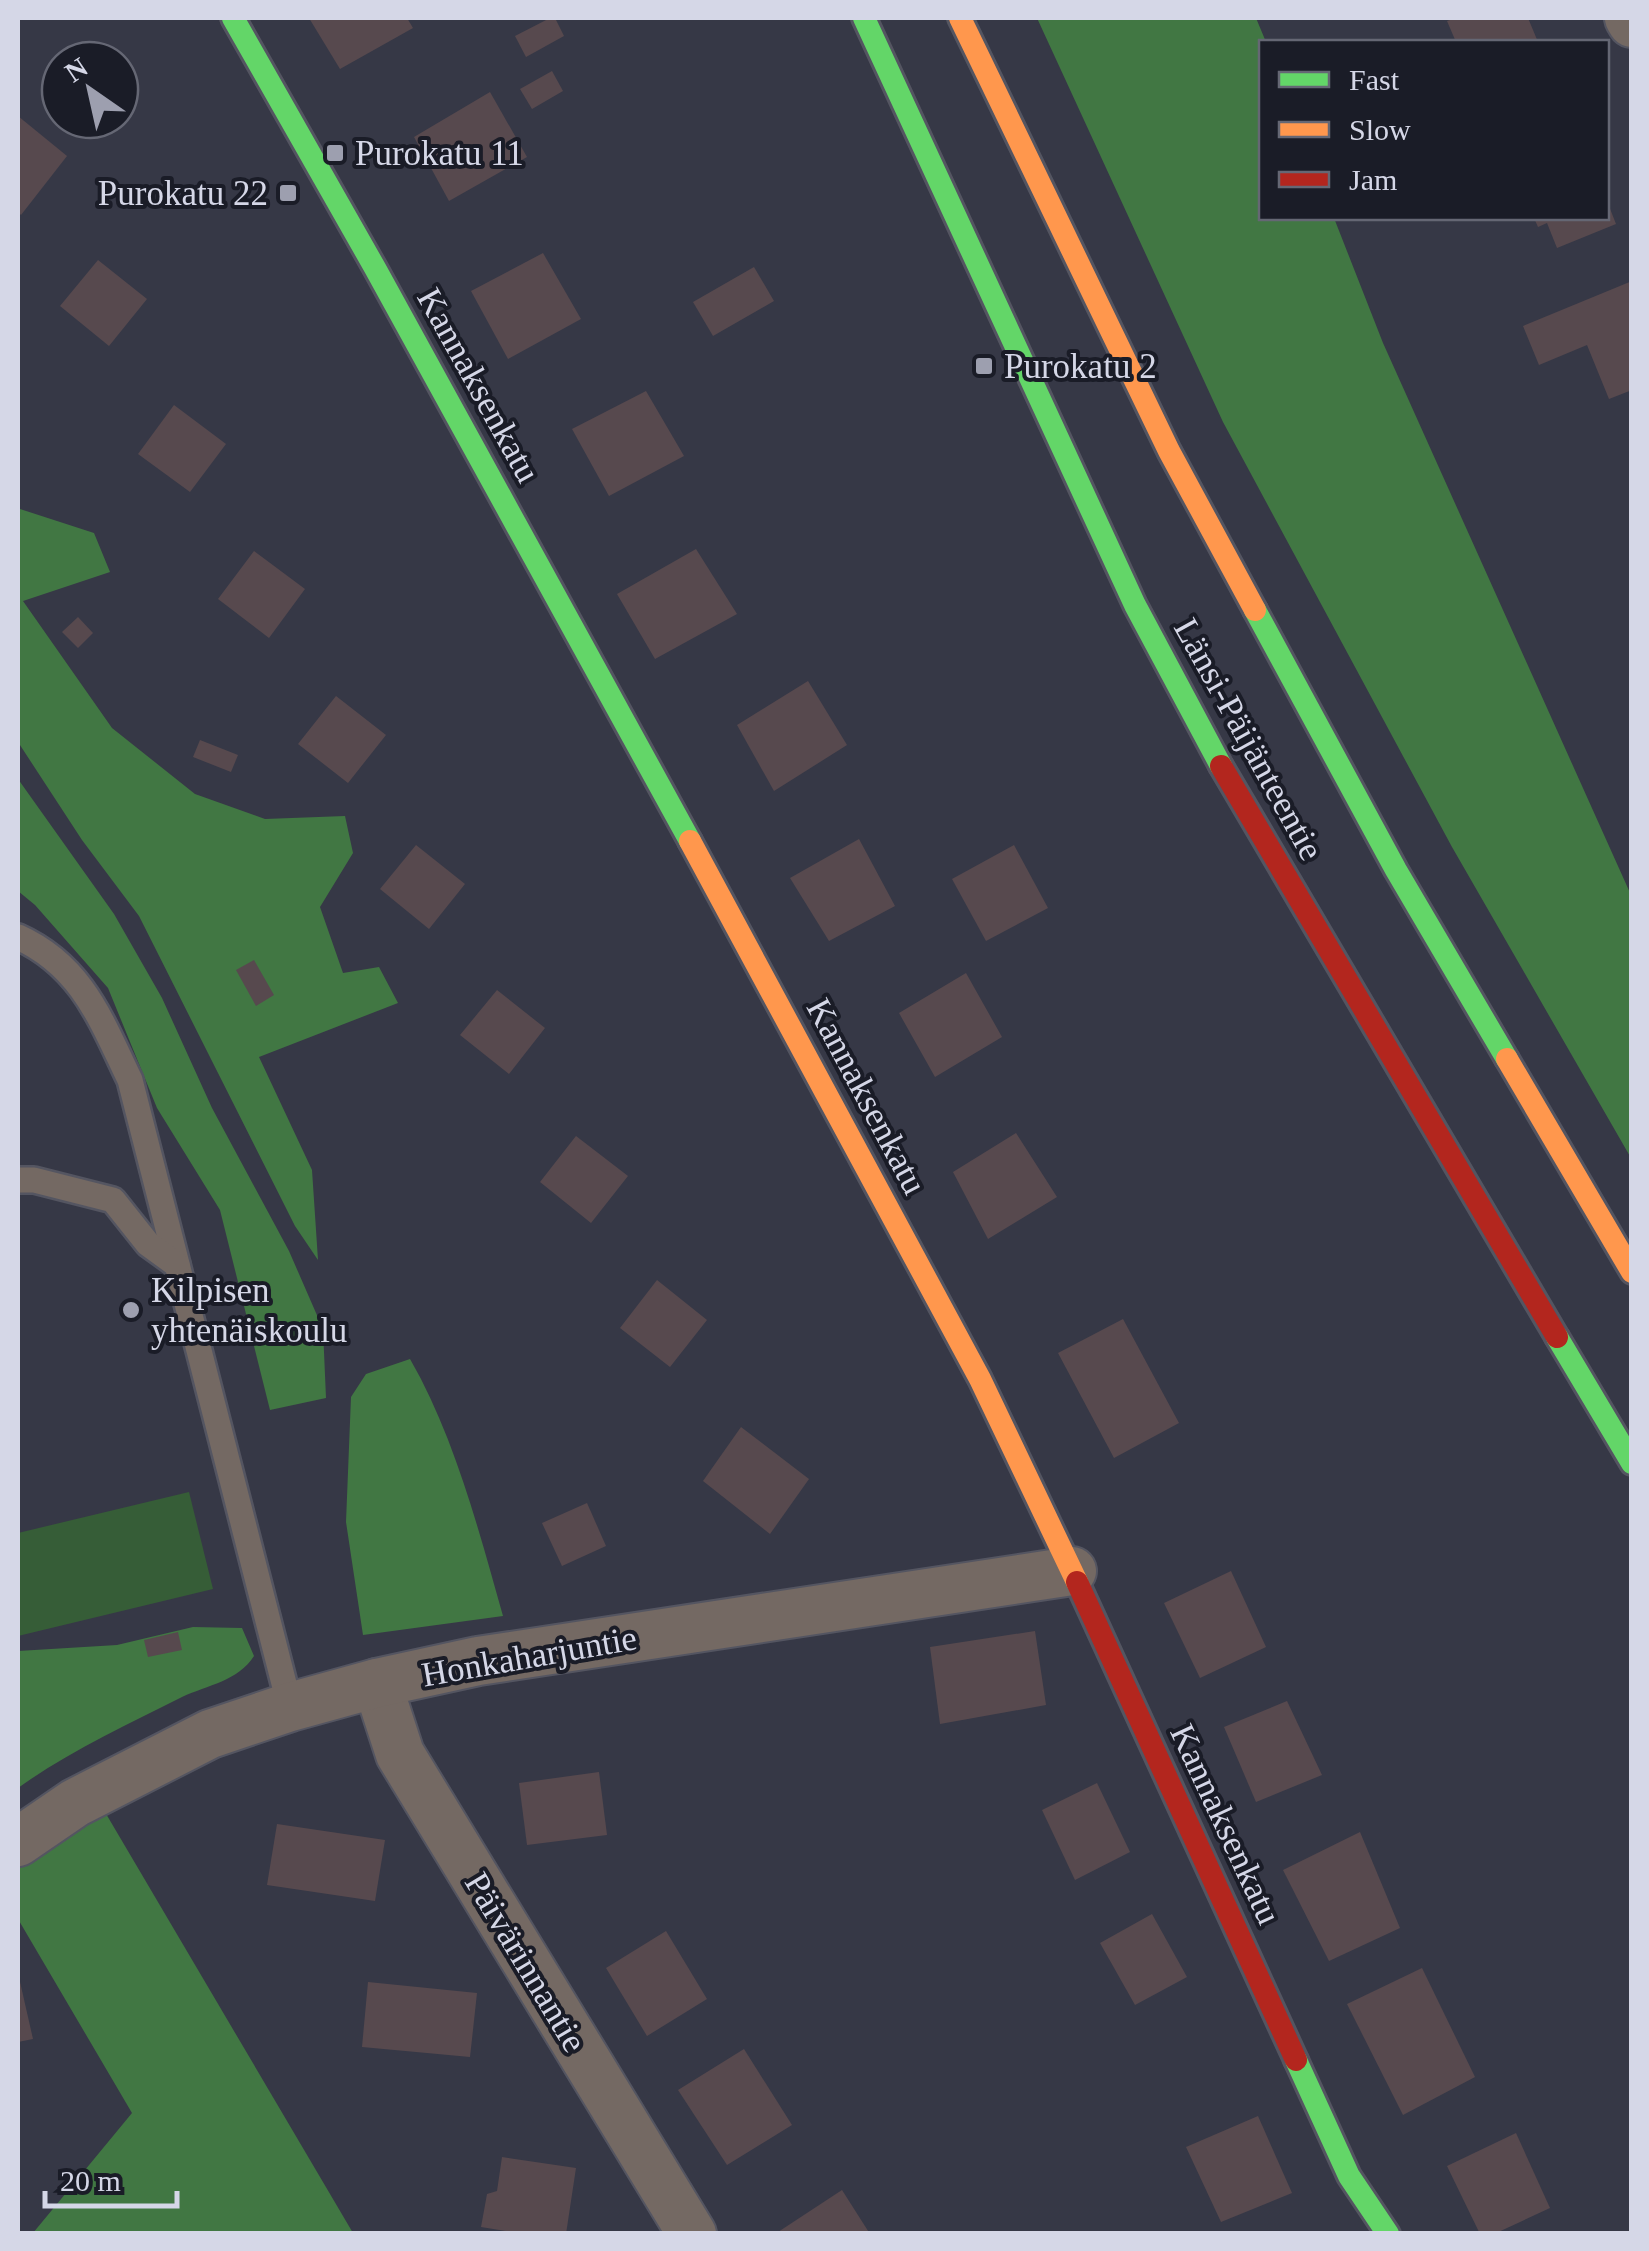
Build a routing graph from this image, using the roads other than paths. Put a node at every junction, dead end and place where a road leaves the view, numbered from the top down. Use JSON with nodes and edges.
{"nodes":[{"id":1,"x":233,"y":18,"type":"edge"},
{"id":2,"x":864,"y":18,"type":"edge"},
{"id":3,"x":960,"y":18,"type":"edge"},
{"id":4,"x":18,"y":936,"type":"edge"},
{"id":5,"x":18,"y":1180,"type":"edge"},
{"id":6,"x":176,"y":1265,"type":"junction"},
{"id":7,"x":1632,"y":1272,"type":"edge"},
{"id":8,"x":1632,"y":1463,"type":"edge"},
{"id":9,"x":1072,"y":1571,"type":"junction"},
{"id":10,"x":378,"y":1682,"type":"junction"},
{"id":11,"x":290,"y":1706,"type":"junction"},
{"id":12,"x":18,"y":1842,"type":"edge"},
{"id":13,"x":692,"y":2234,"type":"edge"},
{"id":14,"x":1388,"y":2234,"type":"edge"}],
"edges":[{"from":1,"to":9,"type":"main road","name":"Kannaksenkatu"},
{"from":2,"to":8,"type":"main road","name":"Länsi-Päijänteentie"},
{"from":3,"to":7,"type":"main road","name":"Länsi-Päijänteentie"},
{"from":4,"to":6,"type":"lane"},
{"from":5,"to":6,"type":"lane"},
{"from":6,"to":11,"type":"lane"},
{"from":9,"to":10,"type":"street","name":"Honkaharjuntie"},
{"from":9,"to":14,"type":"main road","name":"Kannaksenkatu"},
{"from":10,"to":11,"type":"street","name":"Honkaharjuntie"},
{"from":10,"to":13,"type":"street","name":"Päivärinnantie"},
{"from":11,"to":12,"type":"street","name":"Honkaharjuntie"}]}
